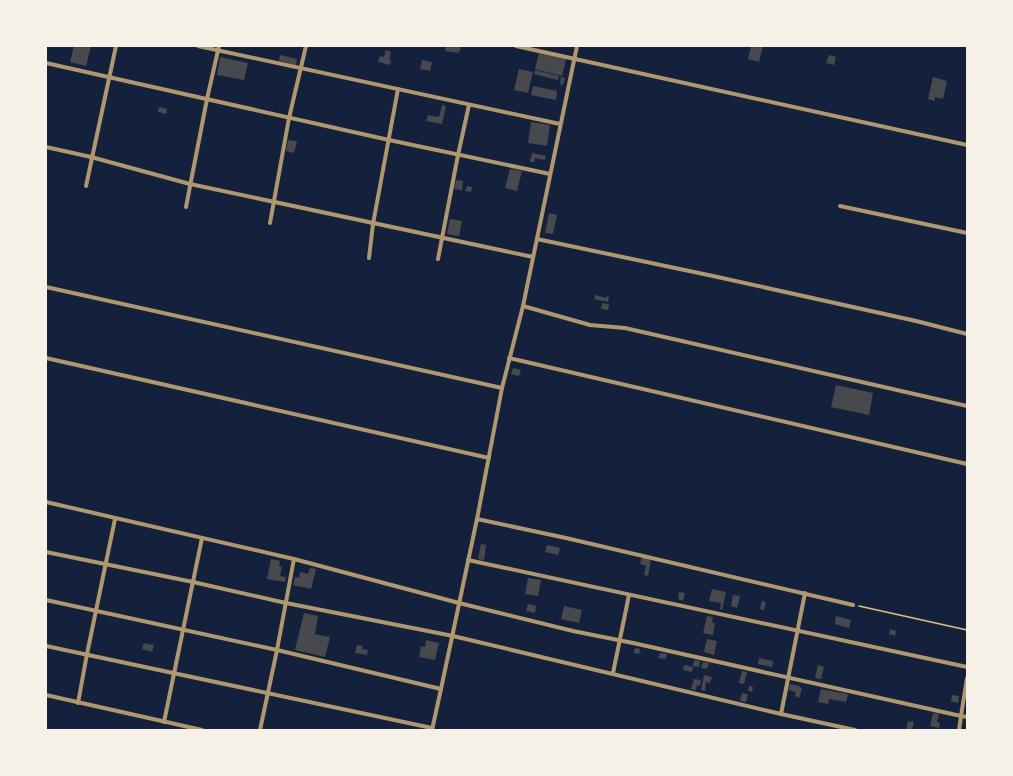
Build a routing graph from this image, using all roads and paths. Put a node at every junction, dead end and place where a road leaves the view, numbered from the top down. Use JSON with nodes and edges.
{"nodes":[{"id":1,"x":116,"y":46,"type":"edge"},
{"id":2,"x":198,"y":46,"type":"edge"},
{"id":3,"x":306,"y":46,"type":"edge"},
{"id":4,"x":516,"y":46,"type":"edge"},
{"id":5,"x":577,"y":46,"type":"edge"},
{"id":6,"x":219,"y":48,"type":"edge"},
{"id":7,"x":574,"y":59,"type":"junction"},
{"id":8,"x":46,"y":63,"type":"edge"},
{"id":9,"x":301,"y":68,"type":"junction"},
{"id":10,"x":110,"y":78,"type":"junction"},
{"id":11,"x":398,"y":89,"type":"junction"},
{"id":12,"x":207,"y":99,"type":"junction"},
{"id":13,"x":470,"y":105,"type":"junction"},
{"id":14,"x":290,"y":118,"type":"junction"},
{"id":15,"x":560,"y":124,"type":"junction"},
{"id":16,"x":388,"y":140,"type":"junction"},
{"id":17,"x":967,"y":145,"type":"edge"},
{"id":18,"x":46,"y":147,"type":"edge"},
{"id":19,"x":458,"y":155,"type":"junction"},
{"id":20,"x":91,"y":157,"type":"junction"},
{"id":21,"x":550,"y":174,"type":"junction"},
{"id":22,"x":190,"y":184,"type":"junction"},
{"id":23,"x":86,"y":186,"type":"dead end"},
{"id":24,"x":274,"y":202,"type":"junction"},
{"id":25,"x":840,"y":206,"type":"dead end"},
{"id":26,"x":186,"y":207,"type":"dead end"},
{"id":27,"x":270,"y":223,"type":"dead end"},
{"id":28,"x":373,"y":224,"type":"junction"},
{"id":29,"x":967,"y":233,"type":"edge"},
{"id":30,"x":442,"y":238,"type":"junction"},
{"id":31,"x":537,"y":239,"type":"junction"},
{"id":32,"x":533,"y":257,"type":"junction"},
{"id":33,"x":369,"y":258,"type":"dead end"},
{"id":34,"x":438,"y":259,"type":"dead end"},
{"id":35,"x":46,"y":287,"type":"edge"},
{"id":36,"x":522,"y":306,"type":"junction"},
{"id":37,"x":967,"y":334,"type":"edge"},
{"id":38,"x":46,"y":358,"type":"edge"},
{"id":39,"x":509,"y":358,"type":"junction"},
{"id":40,"x":502,"y":388,"type":"junction"},
{"id":41,"x":967,"y":406,"type":"edge"},
{"id":42,"x":489,"y":458,"type":"junction"},
{"id":43,"x":967,"y":464,"type":"edge"},
{"id":44,"x":46,"y":502,"type":"edge"},
{"id":45,"x":115,"y":518,"type":"junction"},
{"id":46,"x":477,"y":519,"type":"junction"},
{"id":47,"x":202,"y":538,"type":"junction"},
{"id":48,"x":46,"y":552,"type":"edge"},
{"id":49,"x":294,"y":559,"type":"junction"},
{"id":50,"x":468,"y":560,"type":"junction"},
{"id":51,"x":105,"y":564,"type":"junction"},
{"id":52,"x":193,"y":582,"type":"junction"},
{"id":53,"x":628,"y":594,"type":"junction"},
{"id":54,"x":805,"y":594,"type":"junction"},
{"id":55,"x":46,"y":600,"type":"edge"},
{"id":56,"x":286,"y":603,"type":"junction"},
{"id":57,"x":459,"y":603,"type":"junction"},
{"id":58,"x":853,"y":605,"type":"joint"},
{"id":59,"x":95,"y":611,"type":"junction"},
{"id":60,"x":183,"y":630,"type":"junction"},
{"id":61,"x":967,"y":630,"type":"edge"},
{"id":62,"x":798,"y":631,"type":"junction"},
{"id":63,"x":453,"y":636,"type":"junction"},
{"id":64,"x":620,"y":640,"type":"junction"},
{"id":65,"x":46,"y":646,"type":"edge"},
{"id":66,"x":277,"y":650,"type":"junction"},
{"id":67,"x":87,"y":654,"type":"junction"},
{"id":68,"x":967,"y":666,"type":"edge"},
{"id":69,"x":174,"y":673,"type":"junction"},
{"id":70,"x":613,"y":673,"type":"junction"},
{"id":71,"x":788,"y":678,"type":"junction"},
{"id":72,"x":967,"y":678,"type":"edge"},
{"id":73,"x":441,"y":690,"type":"junction"},
{"id":74,"x":268,"y":692,"type":"junction"},
{"id":75,"x":46,"y":695,"type":"edge"},
{"id":76,"x":78,"y":703,"type":"junction"},
{"id":77,"x":781,"y":714,"type":"junction"},
{"id":78,"x":961,"y":716,"type":"junction"},
{"id":79,"x":967,"y":717,"type":"edge"},
{"id":80,"x":164,"y":722,"type":"junction"},
{"id":81,"x":432,"y":729,"type":"edge"},
{"id":82,"x":202,"y":730,"type":"edge"},
{"id":83,"x":260,"y":730,"type":"edge"},
{"id":84,"x":855,"y":730,"type":"edge"},
{"id":85,"x":959,"y":730,"type":"edge"}],
"edges":[{"from":1,"to":10,"type":"street"},
{"from":2,"to":6,"type":"street"},
{"from":3,"to":9,"type":"street"},
{"from":4,"to":7,"type":"street"},
{"from":5,"to":7,"type":"street"},
{"from":6,"to":9,"type":"street"},
{"from":6,"to":12,"type":"street"},
{"from":7,"to":15,"type":"street"},
{"from":7,"to":17,"type":"street"},
{"from":8,"to":10,"type":"street"},
{"from":9,"to":11,"type":"street"},
{"from":9,"to":14,"type":"street"},
{"from":10,"to":12,"type":"street"},
{"from":10,"to":20,"type":"street"},
{"from":11,"to":13,"type":"street"},
{"from":11,"to":16,"type":"street"},
{"from":12,"to":14,"type":"street"},
{"from":12,"to":22,"type":"street"},
{"from":13,"to":15,"type":"street"},
{"from":13,"to":19,"type":"street"},
{"from":14,"to":16,"type":"street"},
{"from":14,"to":24,"type":"street"},
{"from":15,"to":21,"type":"street"},
{"from":16,"to":19,"type":"street"},
{"from":16,"to":28,"type":"street"},
{"from":18,"to":20,"type":"street"},
{"from":19,"to":21,"type":"street"},
{"from":19,"to":30,"type":"street"},
{"from":20,"to":22,"type":"street"},
{"from":20,"to":23,"type":"street"},
{"from":21,"to":31,"type":"street"},
{"from":22,"to":24,"type":"street"},
{"from":22,"to":26,"type":"street"},
{"from":24,"to":27,"type":"street"},
{"from":24,"to":28,"type":"street"},
{"from":25,"to":29,"type":"street"},
{"from":28,"to":30,"type":"street"},
{"from":28,"to":33,"type":"street"},
{"from":30,"to":32,"type":"street"},
{"from":30,"to":34,"type":"street"},
{"from":31,"to":32,"type":"street"},
{"from":31,"to":37,"type":"street"},
{"from":32,"to":36,"type":"street"},
{"from":35,"to":40,"type":"street"},
{"from":36,"to":39,"type":"street"},
{"from":36,"to":41,"type":"street"},
{"from":38,"to":42,"type":"street"},
{"from":39,"to":40,"type":"street"},
{"from":39,"to":43,"type":"street"},
{"from":40,"to":42,"type":"street"},
{"from":42,"to":46,"type":"street"},
{"from":44,"to":45,"type":"street"},
{"from":45,"to":47,"type":"street"},
{"from":45,"to":51,"type":"street"},
{"from":46,"to":50,"type":"street"},
{"from":46,"to":54,"type":"street"},
{"from":47,"to":49,"type":"street"},
{"from":47,"to":52,"type":"street"},
{"from":48,"to":51,"type":"street"},
{"from":49,"to":56,"type":"street"},
{"from":49,"to":57,"type":"street"},
{"from":50,"to":53,"type":"street"},
{"from":50,"to":57,"type":"street"},
{"from":51,"to":52,"type":"street"},
{"from":51,"to":59,"type":"street"},
{"from":52,"to":56,"type":"street"},
{"from":52,"to":60,"type":"street"},
{"from":53,"to":62,"type":"street"},
{"from":53,"to":64,"type":"street"},
{"from":54,"to":58,"type":"street"},
{"from":54,"to":62,"type":"street"},
{"from":55,"to":59,"type":"street"},
{"from":56,"to":63,"type":"street"},
{"from":56,"to":66,"type":"street"},
{"from":57,"to":63,"type":"street"},
{"from":57,"to":64,"type":"street"},
{"from":58,"to":61,"type":"path"},
{"from":59,"to":60,"type":"street"},
{"from":59,"to":67,"type":"street"},
{"from":60,"to":66,"type":"street"},
{"from":60,"to":69,"type":"street"},
{"from":62,"to":68,"type":"street"},
{"from":62,"to":71,"type":"street"},
{"from":63,"to":70,"type":"street"},
{"from":63,"to":73,"type":"street"},
{"from":64,"to":70,"type":"street"},
{"from":64,"to":71,"type":"street"},
{"from":65,"to":67,"type":"street"},
{"from":66,"to":73,"type":"street"},
{"from":66,"to":74,"type":"street"},
{"from":67,"to":69,"type":"street"},
{"from":67,"to":76,"type":"street"},
{"from":69,"to":74,"type":"street"},
{"from":69,"to":80,"type":"street"},
{"from":70,"to":77,"type":"street"},
{"from":71,"to":77,"type":"street"},
{"from":71,"to":78,"type":"street"},
{"from":72,"to":78,"type":"street"},
{"from":73,"to":81,"type":"street"},
{"from":74,"to":81,"type":"street"},
{"from":74,"to":83,"type":"street"},
{"from":75,"to":76,"type":"street"},
{"from":76,"to":80,"type":"street"},
{"from":77,"to":84,"type":"street"},
{"from":78,"to":79,"type":"street"},
{"from":78,"to":85,"type":"street"},
{"from":80,"to":82,"type":"street"}]}
